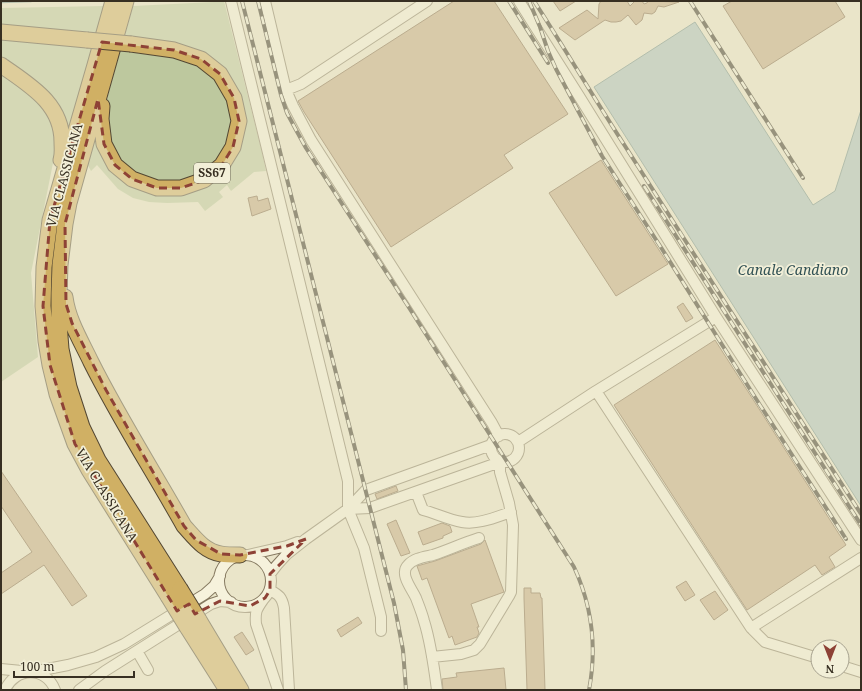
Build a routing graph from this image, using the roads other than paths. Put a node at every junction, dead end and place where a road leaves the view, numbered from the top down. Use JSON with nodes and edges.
{"nodes":[{"id":1,"x":113,"y":1,"type":"edge"},
{"id":2,"x":126,"y":1,"type":"edge"},
{"id":3,"x":230,"y":1,"type":"edge"},
{"id":4,"x":265,"y":1,"type":"edge"},
{"id":5,"x":427,"y":1,"type":"edge"},
{"id":6,"x":519,"y":1,"type":"edge"},
{"id":7,"x":1,"y":32,"type":"edge"},
{"id":8,"x":1,"y":65,"type":"edge"},
{"id":9,"x":107,"y":69,"type":"junction"},
{"id":10,"x":286,"y":90,"type":"junction"},
{"id":11,"x":50,"y":220,"type":"junction"},
{"id":12,"x":65,"y":224,"type":"junction"},
{"id":13,"x":716,"y":317,"type":"junction"},
{"id":14,"x":596,"y":391,"type":"junction"},
{"id":15,"x":499,"y":436,"type":"junction"},
{"id":16,"x":518,"y":442,"type":"junction"},
{"id":17,"x":491,"y":445,"type":"junction"},
{"id":18,"x":500,"y":462,"type":"junction"},
{"id":19,"x":416,"y":492,"type":"junction"},
{"id":20,"x":348,"y":509,"type":"junction"},
{"id":21,"x":511,"y":512,"type":"junction"},
{"id":22,"x":479,"y":538,"type":"dead end"},
{"id":23,"x":306,"y":539,"type":"junction"},
{"id":24,"x":861,"y":540,"type":"edge"},
{"id":25,"x":244,"y":555,"type":"junction"},
{"id":26,"x":861,"y":558,"type":"edge"},
{"id":27,"x":270,"y":574,"type":"junction"},
{"id":28,"x":220,"y":576,"type":"junction"},
{"id":29,"x":174,"y":592,"type":"junction"},
{"id":30,"x":267,"y":594,"type":"junction"},
{"id":31,"x":231,"y":602,"type":"junction"},
{"id":32,"x":193,"y":624,"type":"junction"},
{"id":33,"x":751,"y":628,"type":"junction"},
{"id":34,"x":381,"y":631,"type":"dead end"},
{"id":35,"x":137,"y":650,"type":"junction"},
{"id":36,"x":810,"y":656,"type":"edge"},
{"id":37,"x":432,"y":657,"type":"junction"},
{"id":38,"x":1,"y":669,"type":"edge"},
{"id":39,"x":850,"y":669,"type":"edge"},
{"id":40,"x":148,"y":670,"type":"dead end"},
{"id":41,"x":32,"y":672,"type":"junction"},
{"id":42,"x":861,"y":672,"type":"edge"},
{"id":43,"x":217,"y":674,"type":"junction"},
{"id":44,"x":5,"y":690,"type":"edge"},
{"id":45,"x":56,"y":690,"type":"edge"},
{"id":46,"x":79,"y":690,"type":"edge"},
{"id":47,"x":222,"y":690,"type":"edge"},
{"id":48,"x":227,"y":690,"type":"edge"},
{"id":49,"x":241,"y":690,"type":"edge"},
{"id":50,"x":278,"y":690,"type":"edge"},
{"id":51,"x":289,"y":690,"type":"edge"},
{"id":52,"x":437,"y":690,"type":"edge"}],
"edges":[{"from":1,"to":11,"type":"highway","name":"VIA CLASSICANA"},
{"from":2,"to":9,"type":"highway","name":"VIA CLASSICANA","number":"SS67"},
{"from":3,"to":20,"type":"street"},
{"from":4,"to":10,"type":"street"},
{"from":5,"to":10,"type":"street"},
{"from":6,"to":13,"type":"street"},
{"from":7,"to":9,"type":"highway","number":"SS67","bridge":true},
{"from":8,"to":11,"type":"highway"},
{"from":9,"to":12,"type":"highway","name":"VIA CLASSICANA"},
{"from":10,"to":15,"type":"street"},
{"from":11,"to":29,"type":"highway","name":"VIA CLASSICANA"},
{"from":12,"to":25,"type":"highway"},
{"from":12,"to":29,"type":"highway","name":"VIA CLASSICANA"},
{"from":13,"to":14,"type":"street"},
{"from":13,"to":24,"type":"street"},
{"from":14,"to":16,"type":"street"},
{"from":14,"to":33,"type":"street"},
{"from":15,"to":16,"type":"street"},
{"from":15,"to":17,"type":"street"},
{"from":16,"to":18,"type":"street"},
{"from":17,"to":18,"type":"street"},
{"from":17,"to":20,"type":"street"},
{"from":18,"to":19,"type":"street"},
{"from":18,"to":21,"type":"street"},
{"from":19,"to":20,"type":"street"},
{"from":19,"to":21,"type":"street"},
{"from":20,"to":23,"type":"street"},
{"from":20,"to":34,"type":"street"},
{"from":21,"to":37,"type":"street"},
{"from":22,"to":37,"type":"street"},
{"from":23,"to":25,"type":"street"},
{"from":23,"to":27,"type":"street"},
{"from":25,"to":27,"type":"street"},
{"from":25,"to":28,"type":"street"},
{"from":26,"to":33,"type":"street"},
{"from":27,"to":30,"type":"street"},
{"from":28,"to":31,"type":"street"},
{"from":28,"to":41,"type":"street"},
{"from":29,"to":32,"type":"highway","name":"VIA CLASSICANA","bridge":true},
{"from":30,"to":31,"type":"street"},
{"from":30,"to":50,"type":"street"},
{"from":30,"to":51,"type":"street"},
{"from":31,"to":35,"type":"street"},
{"from":32,"to":43,"type":"highway","name":"VIA CLASSICANA"},
{"from":32,"to":49,"type":"highway","name":"VIA CLASSICANA"},
{"from":33,"to":36,"type":"street"},
{"from":35,"to":40,"type":"street"},
{"from":35,"to":46,"type":"street"},
{"from":37,"to":52,"type":"street"},
{"from":38,"to":41,"type":"street"},
{"from":39,"to":42,"type":"street"},
{"from":41,"to":44,"type":"street"},
{"from":41,"to":45,"type":"street"},
{"from":43,"to":47,"type":"highway"},
{"from":43,"to":48,"type":"highway","name":"VIA CLASSICANA"}]}
